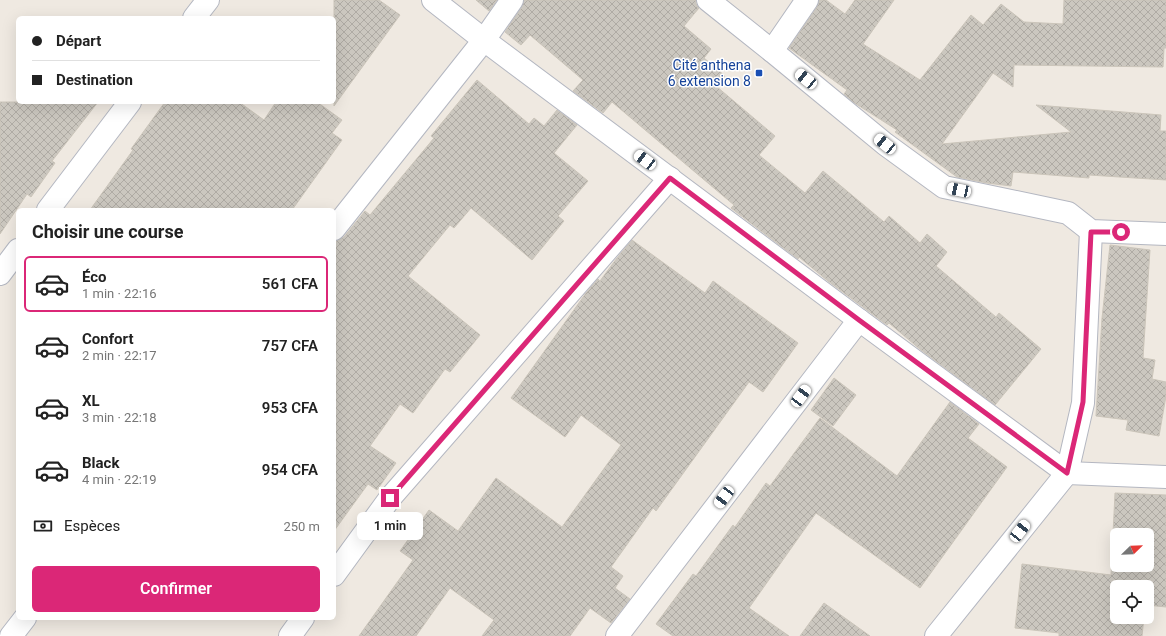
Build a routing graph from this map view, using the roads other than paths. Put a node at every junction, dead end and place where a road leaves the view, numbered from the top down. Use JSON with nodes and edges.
{"nodes":[{"id":1,"x":208,"y":0,"type":"edge"},
{"id":2,"x":433,"y":0,"type":"edge"},
{"id":3,"x":512,"y":0,"type":"edge"},
{"id":4,"x":708,"y":0,"type":"edge"},
{"id":5,"x":807,"y":0,"type":"edge"},
{"id":6,"x":196,"y":16,"type":"edge"},
{"id":7,"x":484,"y":40,"type":"junction"},
{"id":8,"x":772,"y":51,"type":"junction"},
{"id":9,"x":128,"y":104,"type":"edge"},
{"id":10,"x":670,"y":178,"type":"junction"},
{"id":11,"x":50,"y":208,"type":"edge"},
{"id":12,"x":336,"y":225,"type":"edge"},
{"id":13,"x":1091,"y":232,"type":"junction"},
{"id":14,"x":1166,"y":234,"type":"edge"},
{"id":15,"x":16,"y":253,"type":"edge"},
{"id":16,"x":0,"y":274,"type":"edge"},
{"id":17,"x":859,"y":320,"type":"junction"},
{"id":18,"x":1067,"y":473,"type":"junction"},
{"id":19,"x":1166,"y":477,"type":"edge"},
{"id":20,"x":336,"y":572,"type":"edge"},
{"id":21,"x":23,"y":620,"type":"edge"},
{"id":22,"x":302,"y":620,"type":"edge"},
{"id":23,"x":11,"y":636,"type":"edge"},
{"id":24,"x":290,"y":636,"type":"edge"},
{"id":25,"x":617,"y":636,"type":"edge"},
{"id":26,"x":936,"y":636,"type":"edge"}],
"edges":[{"from":1,"to":6,"type":"street"},
{"from":2,"to":7,"type":"street"},
{"from":3,"to":7,"type":"street"},
{"from":4,"to":8,"type":"street"},
{"from":5,"to":8,"type":"street"},
{"from":7,"to":10,"type":"street"},
{"from":7,"to":12,"type":"street"},
{"from":8,"to":13,"type":"street"},
{"from":9,"to":11,"type":"street"},
{"from":10,"to":17,"type":"street"},
{"from":10,"to":20,"type":"street"},
{"from":13,"to":14,"type":"street"},
{"from":13,"to":18,"type":"street"},
{"from":15,"to":16,"type":"street"},
{"from":17,"to":18,"type":"street"},
{"from":17,"to":25,"type":"street"},
{"from":18,"to":19,"type":"street"},
{"from":18,"to":26,"type":"street"},
{"from":21,"to":23,"type":"street"},
{"from":22,"to":24,"type":"street"}]}
